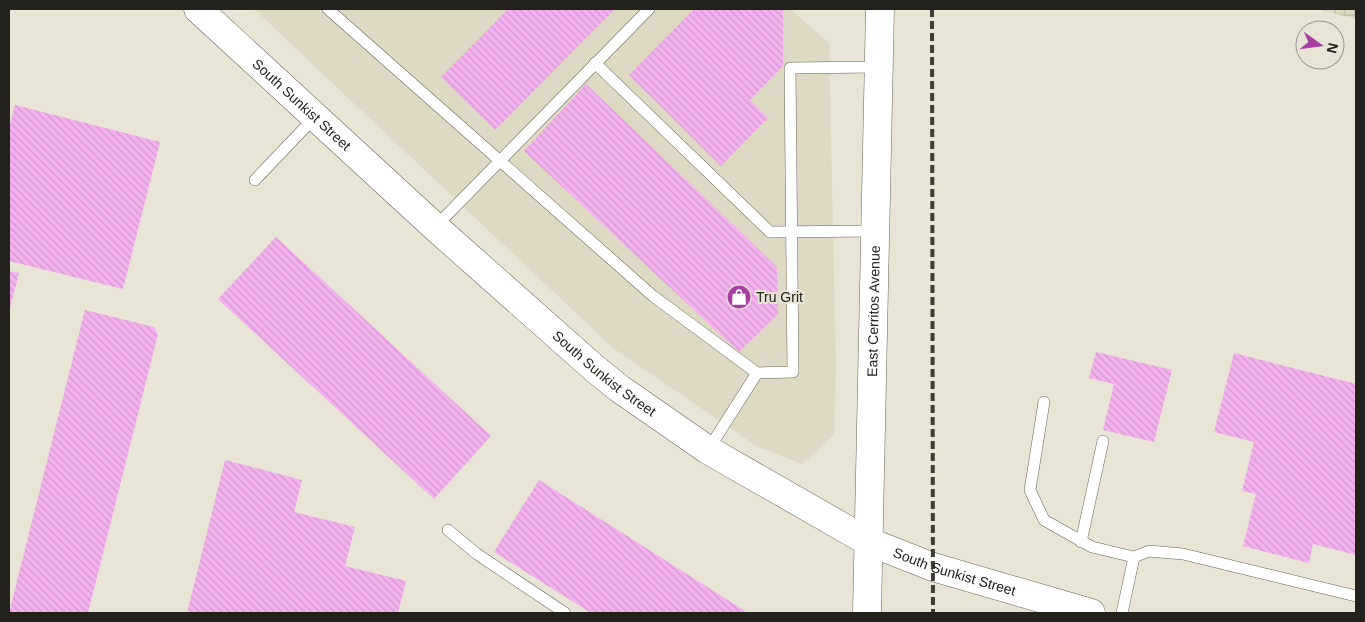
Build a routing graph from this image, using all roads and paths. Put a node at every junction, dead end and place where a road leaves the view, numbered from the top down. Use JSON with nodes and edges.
{"nodes":[{"id":1,"x":198,"y":9,"type":"edge"},
{"id":2,"x":328,"y":9,"type":"edge"},
{"id":3,"x":650,"y":9,"type":"edge"},
{"id":4,"x":880,"y":9,"type":"edge"},
{"id":5,"x":595,"y":63,"type":"junction"},
{"id":6,"x":877,"y":67,"type":"junction"},
{"id":7,"x":315,"y":117,"type":"junction"},
{"id":8,"x":500,"y":159,"type":"junction"},
{"id":9,"x":255,"y":180,"type":"dead end"},
{"id":10,"x":435,"y":227,"type":"junction"},
{"id":11,"x":792,"y":231,"type":"junction"},
{"id":12,"x":874,"y":231,"type":"junction"},
{"id":13,"x":757,"y":372,"type":"junction"},
{"id":14,"x":1044,"y":402,"type":"dead end"},
{"id":15,"x":1103,"y":441,"type":"dead end"},
{"id":16,"x":708,"y":450,"type":"junction"},
{"id":17,"x":448,"y":530,"type":"dead end"},
{"id":18,"x":867,"y":542,"type":"junction"},
{"id":19,"x":1082,"y":542,"type":"junction"},
{"id":20,"x":1134,"y":557,"type":"junction"},
{"id":21,"x":1356,"y":596,"type":"edge"},
{"id":22,"x":566,"y":613,"type":"edge"},
{"id":23,"x":867,"y":613,"type":"edge"},
{"id":24,"x":1091,"y":613,"type":"edge"},
{"id":25,"x":1122,"y":613,"type":"edge"}],
"edges":[{"from":1,"to":7,"type":"street","name":"South Sunkist Street"},
{"from":2,"to":8,"type":"lane"},
{"from":3,"to":5,"type":"lane"},
{"from":4,"to":6,"type":"street","name":"East Cerritos Avenue"},
{"from":5,"to":8,"type":"lane"},
{"from":5,"to":11,"type":"lane"},
{"from":6,"to":11,"type":"lane"},
{"from":6,"to":12,"type":"street","name":"East Cerritos Avenue"},
{"from":7,"to":9,"type":"lane"},
{"from":7,"to":10,"type":"street","name":"South Sunkist Street"},
{"from":8,"to":10,"type":"lane"},
{"from":8,"to":13,"type":"lane"},
{"from":10,"to":16,"type":"street","name":"South Sunkist Street"},
{"from":11,"to":12,"type":"lane"},
{"from":11,"to":13,"type":"lane"},
{"from":12,"to":18,"type":"street","name":"East Cerritos Avenue"},
{"from":13,"to":16,"type":"lane"},
{"from":14,"to":19,"type":"lane"},
{"from":15,"to":19,"type":"lane"},
{"from":16,"to":18,"type":"street","name":"South Sunkist Street"},
{"from":17,"to":22,"type":"lane"},
{"from":18,"to":23,"type":"street","name":"East Cerritos Avenue"},
{"from":18,"to":24,"type":"street","name":"South Sunkist Street"},
{"from":19,"to":20,"type":"lane"},
{"from":20,"to":21,"type":"lane"},
{"from":20,"to":25,"type":"lane"}]}
